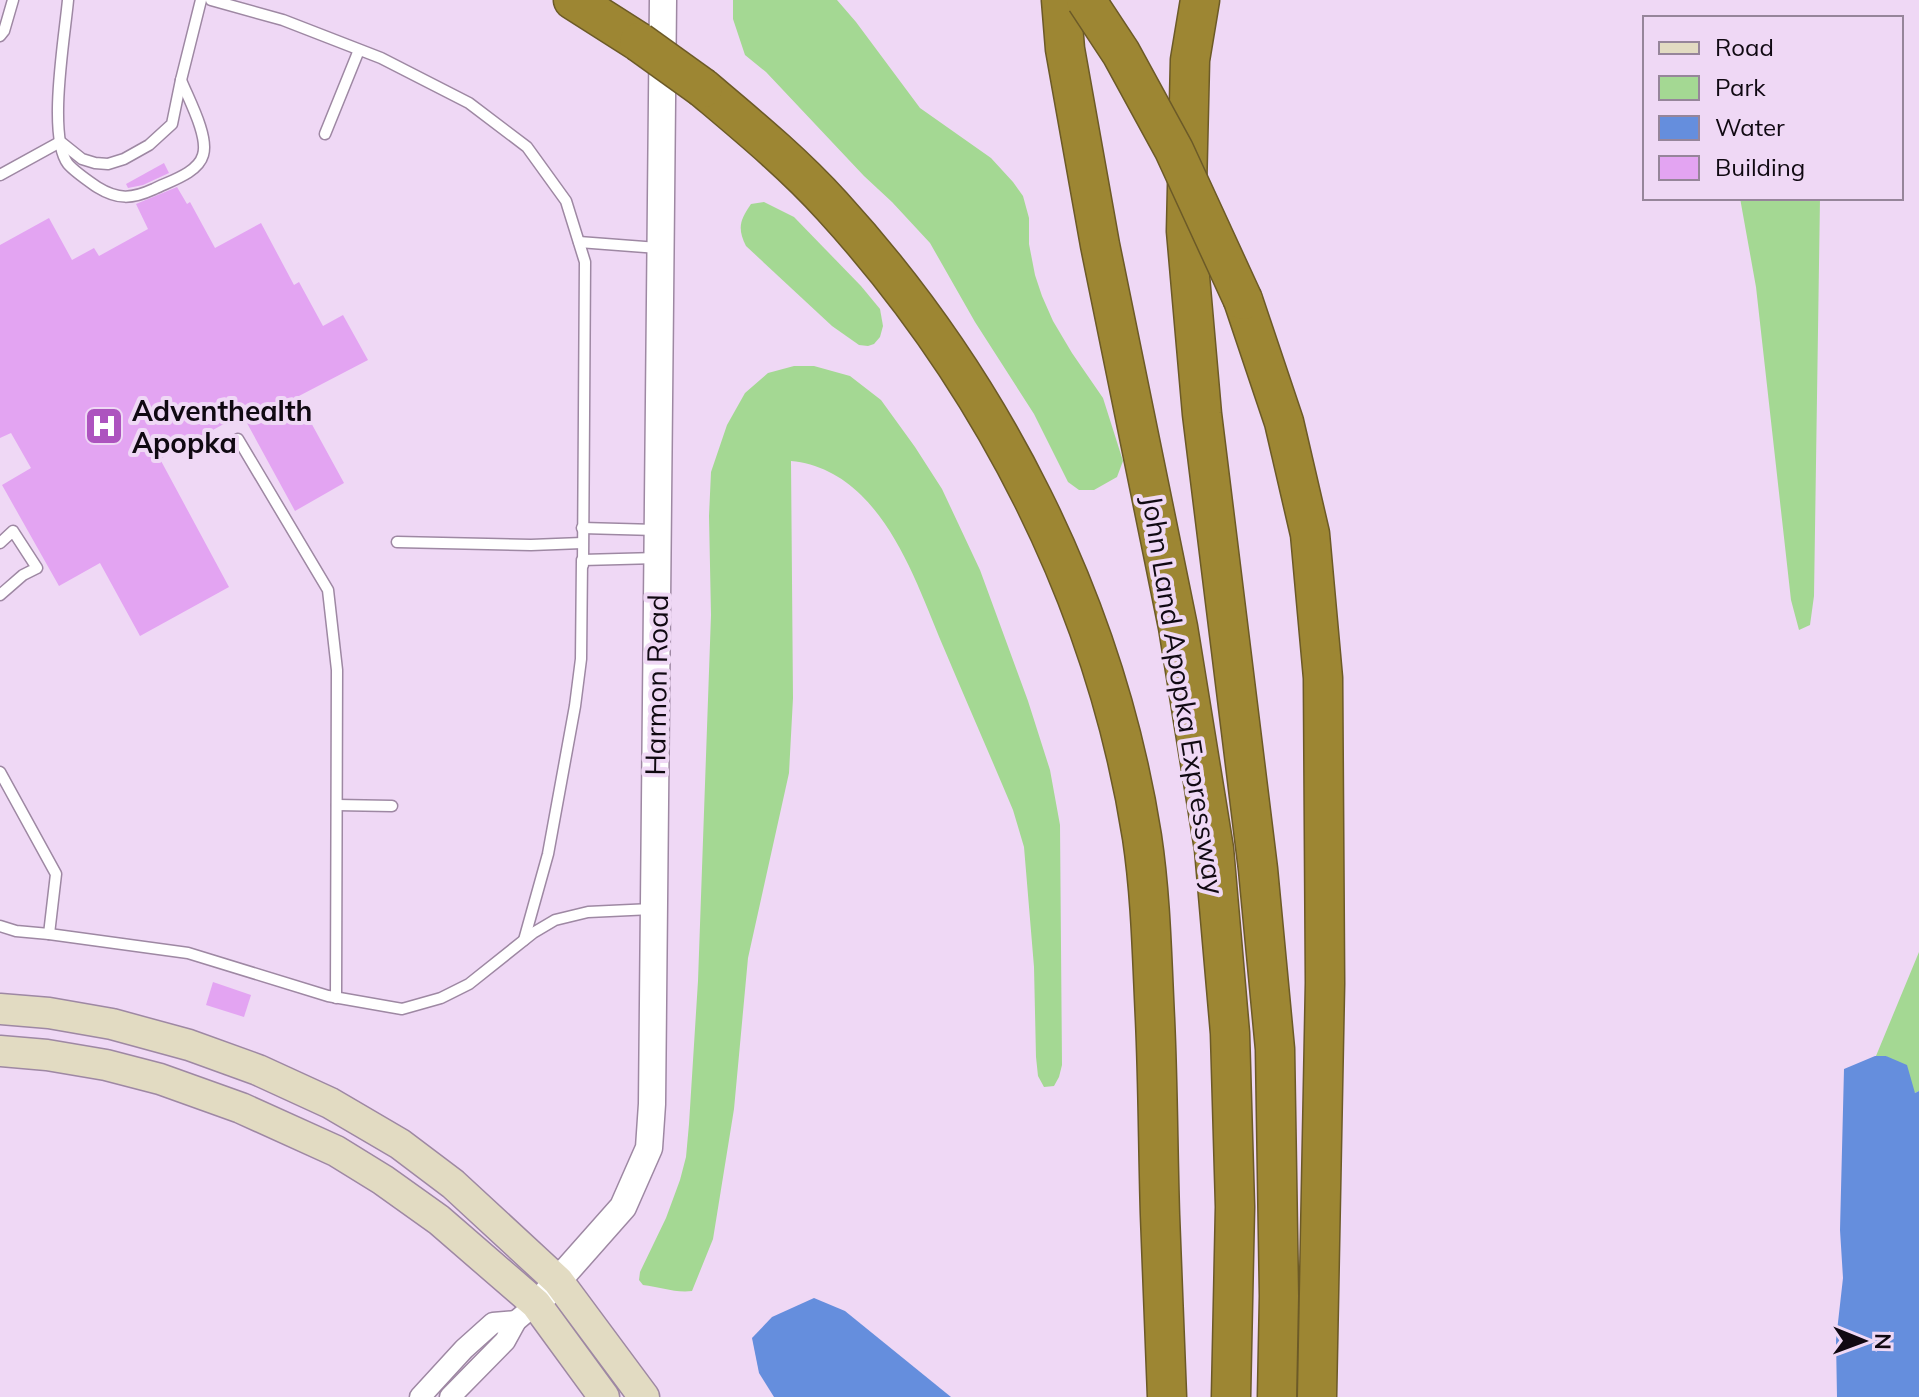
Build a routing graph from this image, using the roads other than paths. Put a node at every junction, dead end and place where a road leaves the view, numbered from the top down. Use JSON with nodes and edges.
{"nodes":[{"id":1,"x":13,"y":0,"type":"edge"},
{"id":2,"x":68,"y":0,"type":"edge"},
{"id":3,"x":201,"y":0,"type":"edge"},
{"id":4,"x":211,"y":0,"type":"edge"},
{"id":5,"x":573,"y":0,"type":"edge"},
{"id":6,"x":663,"y":0,"type":"edge"},
{"id":7,"x":1061,"y":0,"type":"edge"},
{"id":8,"x":1086,"y":0,"type":"edge"},
{"id":9,"x":1200,"y":0,"type":"edge"},
{"id":10,"x":0,"y":36,"type":"edge"},
{"id":11,"x":359,"y":50,"type":"junction"},
{"id":12,"x":181,"y":80,"type":"junction"},
{"id":13,"x":325,"y":134,"type":"dead end"},
{"id":14,"x":60,"y":142,"type":"junction"},
{"id":15,"x":0,"y":175,"type":"edge"},
{"id":16,"x":579,"y":242,"type":"junction"},
{"id":17,"x":660,"y":248,"type":"junction"},
{"id":18,"x":238,"y":439,"type":"dead end"},
{"id":19,"x":582,"y":528,"type":"junction"},
{"id":20,"x":657,"y":530,"type":"junction"},
{"id":21,"x":397,"y":542,"type":"dead end"},
{"id":22,"x":0,"y":543,"type":"edge"},
{"id":23,"x":582,"y":543,"type":"junction"},
{"id":24,"x":657,"y":558,"type":"junction"},
{"id":25,"x":582,"y":562,"type":"junction"},
{"id":26,"x":0,"y":595,"type":"edge"},
{"id":27,"x":0,"y":772,"type":"edge"},
{"id":28,"x":337,"y":805,"type":"junction"},
{"id":29,"x":392,"y":806,"type":"dead end"},
{"id":30,"x":654,"y":909,"type":"junction"},
{"id":31,"x":0,"y":926,"type":"edge"},
{"id":32,"x":49,"y":934,"type":"junction"},
{"id":33,"x":524,"y":940,"type":"junction"},
{"id":34,"x":336,"y":998,"type":"junction"},
{"id":35,"x":0,"y":1009,"type":"edge"},
{"id":36,"x":0,"y":1051,"type":"edge"},
{"id":37,"x":1160,"y":1216,"type":"junction"},
{"id":38,"x":558,"y":1281,"type":"junction"},
{"id":39,"x":526,"y":1312,"type":"junction"},
{"id":40,"x":420,"y":1397,"type":"edge"},
{"id":41,"x":450,"y":1397,"type":"edge"},
{"id":42,"x":604,"y":1397,"type":"edge"},
{"id":43,"x":644,"y":1397,"type":"edge"},
{"id":44,"x":1143,"y":1397,"type":"edge"},
{"id":45,"x":1167,"y":1397,"type":"edge"},
{"id":46,"x":1231,"y":1397,"type":"edge"},
{"id":47,"x":1277,"y":1397,"type":"edge"},
{"id":48,"x":1317,"y":1397,"type":"edge"}],
"edges":[{"from":1,"to":10,"type":"lane"},
{"from":2,"to":14,"type":"lane"},
{"from":3,"to":12,"type":"lane"},
{"from":4,"to":11,"type":"lane"},
{"from":5,"to":37,"type":"highway","bridge":true},
{"from":6,"to":17,"type":"street","name":"Harmon Road"},
{"from":7,"to":46,"type":"highway","name":"John Land Apopka Expressway"},
{"from":8,"to":48,"type":"highway","bridge":true},
{"from":9,"to":47,"type":"highway","name":"John Land Apopka Expressway"},
{"from":11,"to":13,"type":"lane"},
{"from":11,"to":16,"type":"lane"},
{"from":12,"to":14,"type":"lane"},
{"from":12,"to":14,"type":"lane"},
{"from":14,"to":15,"type":"lane"},
{"from":16,"to":17,"type":"lane"},
{"from":16,"to":19,"type":"lane"},
{"from":17,"to":20,"type":"street","name":"Harmon Road"},
{"from":18,"to":28,"type":"lane"},
{"from":19,"to":20,"type":"lane"},
{"from":19,"to":23,"type":"lane"},
{"from":20,"to":24,"type":"street","name":"Harmon Road"},
{"from":21,"to":23,"type":"lane"},
{"from":22,"to":26,"type":"lane"},
{"from":23,"to":25,"type":"lane"},
{"from":24,"to":25,"type":"lane"},
{"from":24,"to":30,"type":"street","name":"Harmon Road"},
{"from":25,"to":33,"type":"lane"},
{"from":27,"to":32,"type":"lane"},
{"from":28,"to":29,"type":"lane"},
{"from":28,"to":34,"type":"lane"},
{"from":30,"to":33,"type":"lane"},
{"from":30,"to":38,"type":"street","name":"Harmon Road"},
{"from":31,"to":32,"type":"lane"},
{"from":32,"to":34,"type":"lane"},
{"from":33,"to":34,"type":"lane"},
{"from":35,"to":38,"type":"main road"},
{"from":36,"to":39,"type":"main road"},
{"from":37,"to":44,"type":"highway"},
{"from":37,"to":45,"type":"highway"},
{"from":38,"to":39,"type":"street","name":"Harmon Road"},
{"from":38,"to":43,"type":"main road"},
{"from":39,"to":40,"type":"street","name":"Harmon Road"},
{"from":39,"to":41,"type":"street","name":"Harmon Road"},
{"from":39,"to":42,"type":"main road"}]}
